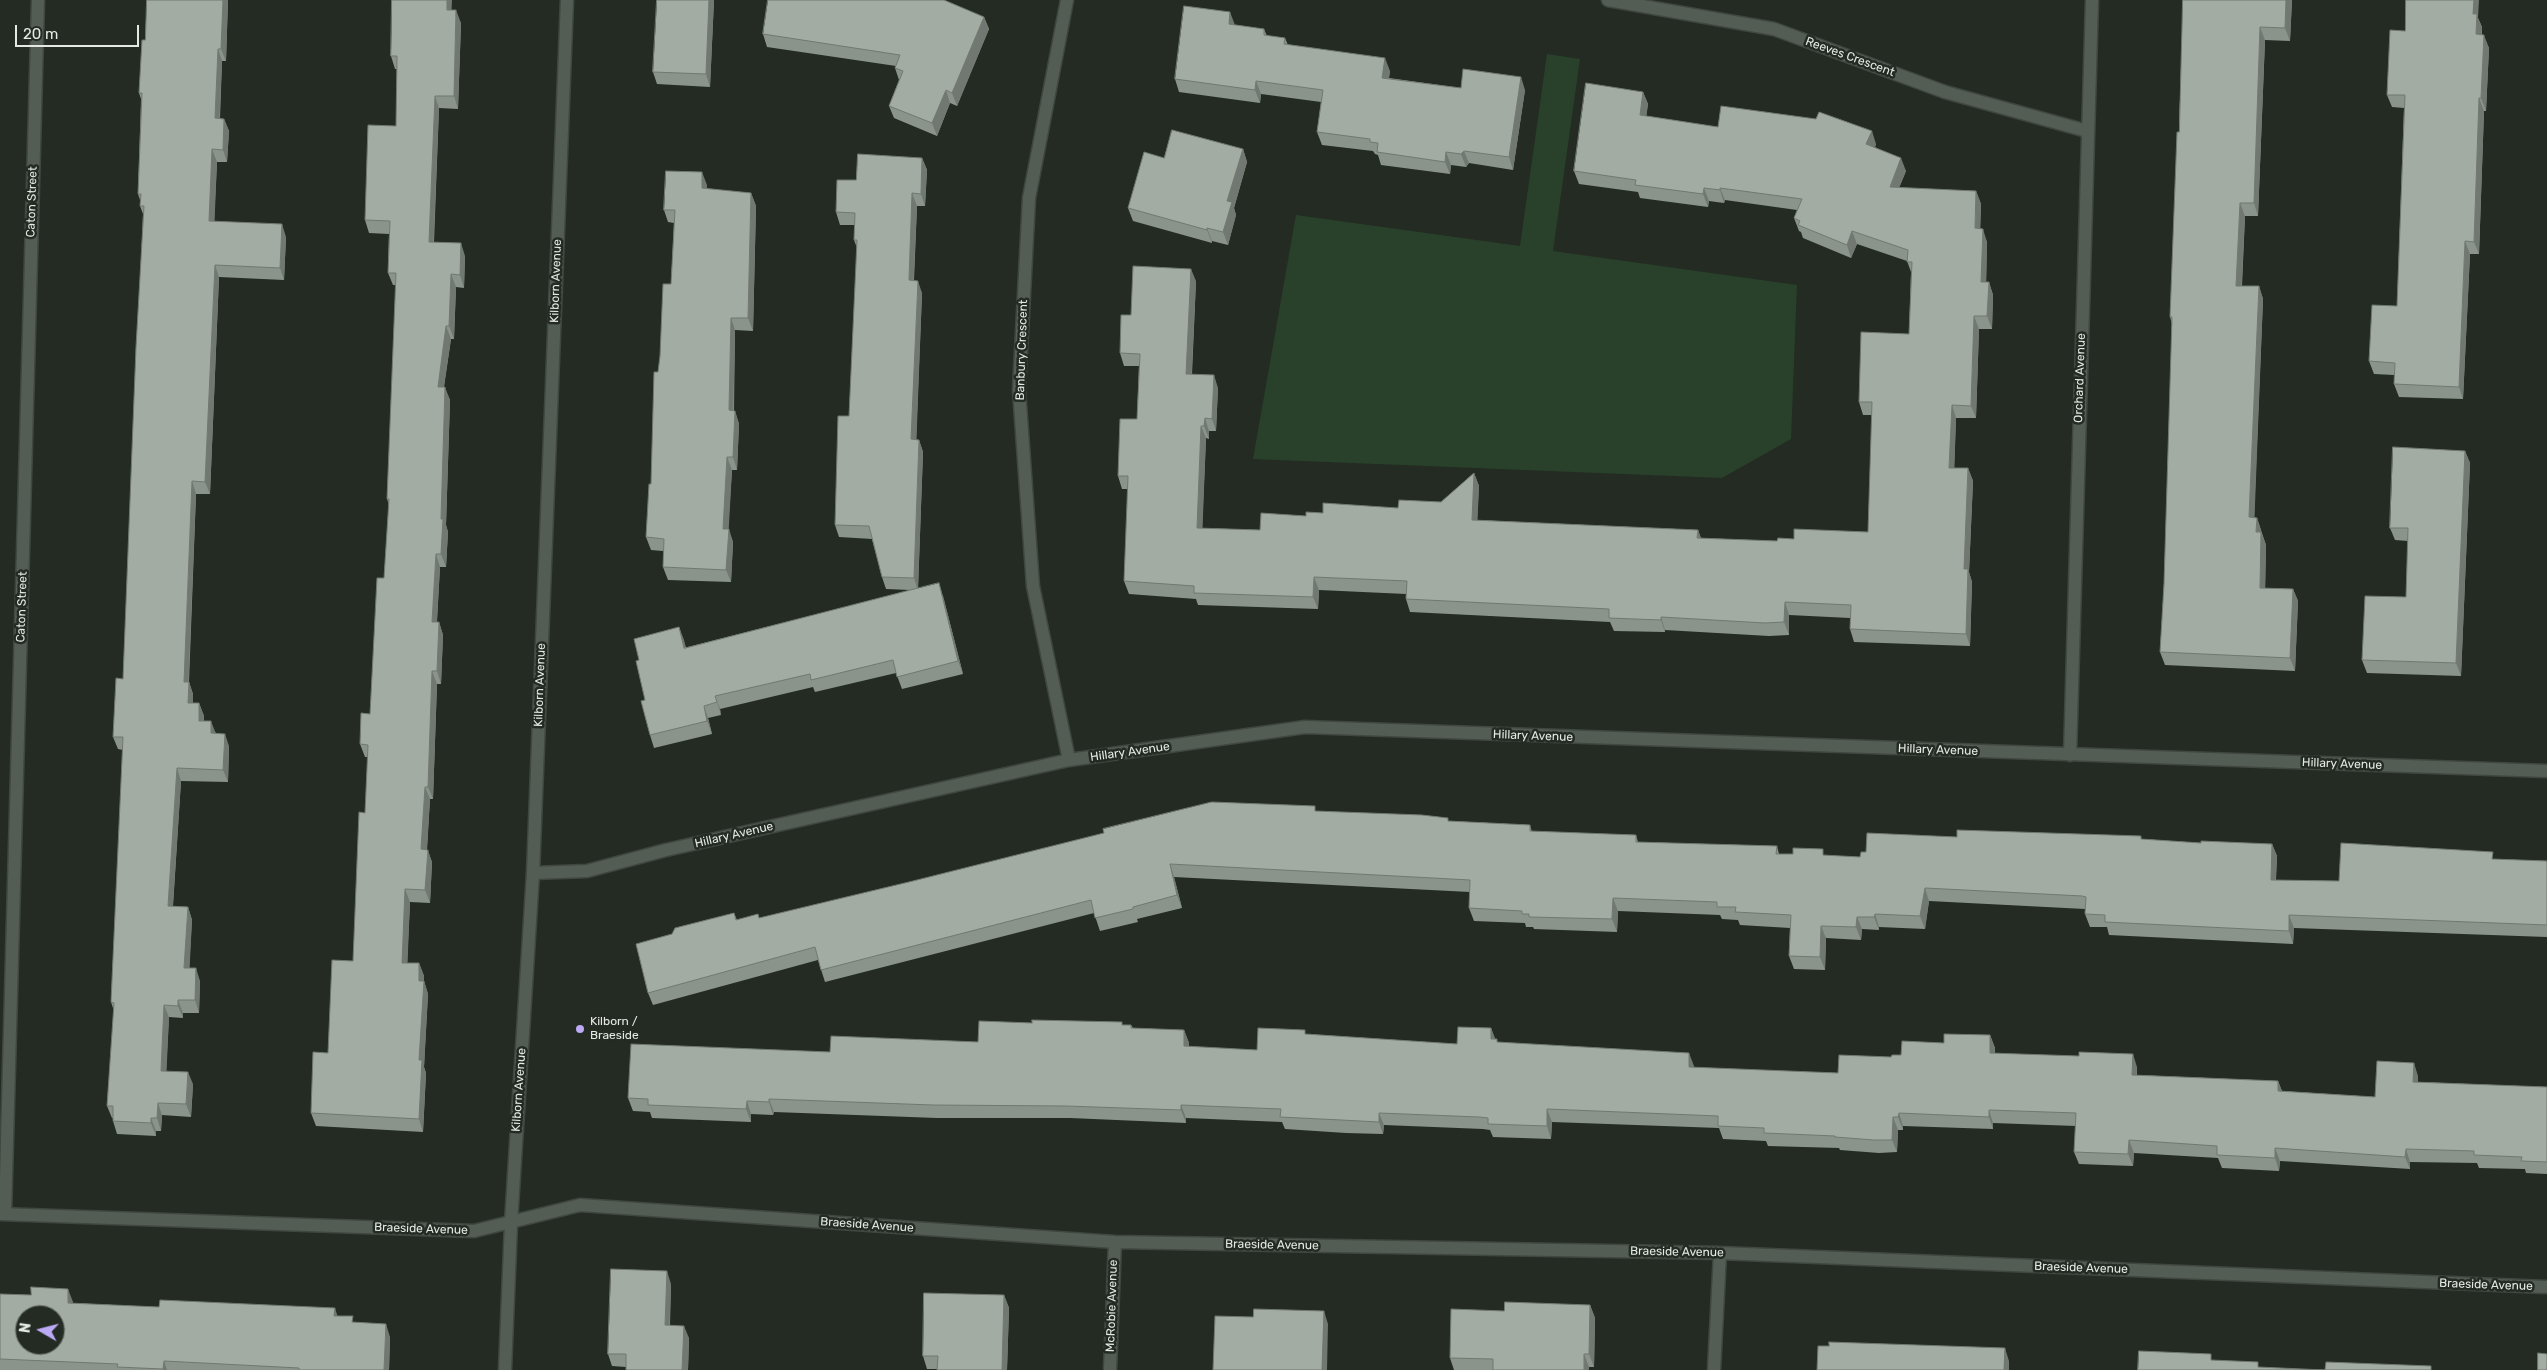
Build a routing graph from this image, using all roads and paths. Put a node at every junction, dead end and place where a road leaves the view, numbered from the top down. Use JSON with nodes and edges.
{"nodes":[{"id":1,"x":38,"y":0,"type":"edge"},
{"id":2,"x":567,"y":0,"type":"edge"},
{"id":3,"x":1068,"y":0,"type":"edge"},
{"id":4,"x":1608,"y":0,"type":"edge"},
{"id":5,"x":2092,"y":0,"type":"edge"},
{"id":6,"x":2087,"y":131,"type":"junction"},
{"id":7,"x":2070,"y":755,"type":"junction"},
{"id":8,"x":1069,"y":760,"type":"junction"},
{"id":9,"x":2547,"y":771,"type":"edge"},
{"id":10,"x":533,"y":873,"type":"junction"},
{"id":11,"x":3,"y":1214,"type":"edge"},
{"id":12,"x":511,"y":1222,"type":"junction"},
{"id":13,"x":1115,"y":1242,"type":"junction"},
{"id":14,"x":1720,"y":1253,"type":"junction"},
{"id":15,"x":2547,"y":1287,"type":"edge"},
{"id":16,"x":505,"y":1370,"type":"edge"},
{"id":17,"x":1110,"y":1370,"type":"edge"},
{"id":18,"x":1714,"y":1370,"type":"edge"}],
"edges":[{"from":1,"to":11,"type":"street","name":"Caton Street"},
{"from":2,"to":10,"type":"street","name":"Kilborn Avenue"},
{"from":3,"to":8,"type":"street","name":"Banbury Crescent"},
{"from":4,"to":6,"type":"street","name":"Reeves Crescent"},
{"from":5,"to":6,"type":"street","name":"Orchard Avenue"},
{"from":6,"to":7,"type":"street","name":"Orchard Avenue"},
{"from":7,"to":8,"type":"street","name":"Hillary Avenue"},
{"from":7,"to":9,"type":"street","name":"Hillary Avenue"},
{"from":8,"to":10,"type":"street","name":"Hillary Avenue"},
{"from":10,"to":12,"type":"street","name":"Kilborn Avenue"},
{"from":11,"to":12,"type":"street","name":"Braeside Avenue"},
{"from":12,"to":13,"type":"street","name":"Braeside Avenue"},
{"from":12,"to":16,"type":"street","name":"Kilborn Avenue"},
{"from":13,"to":14,"type":"street","name":"Braeside Avenue"},
{"from":13,"to":17,"type":"street","name":"McRobie Avenue"},
{"from":14,"to":15,"type":"street","name":"Braeside Avenue"},
{"from":14,"to":18,"type":"street"}]}
